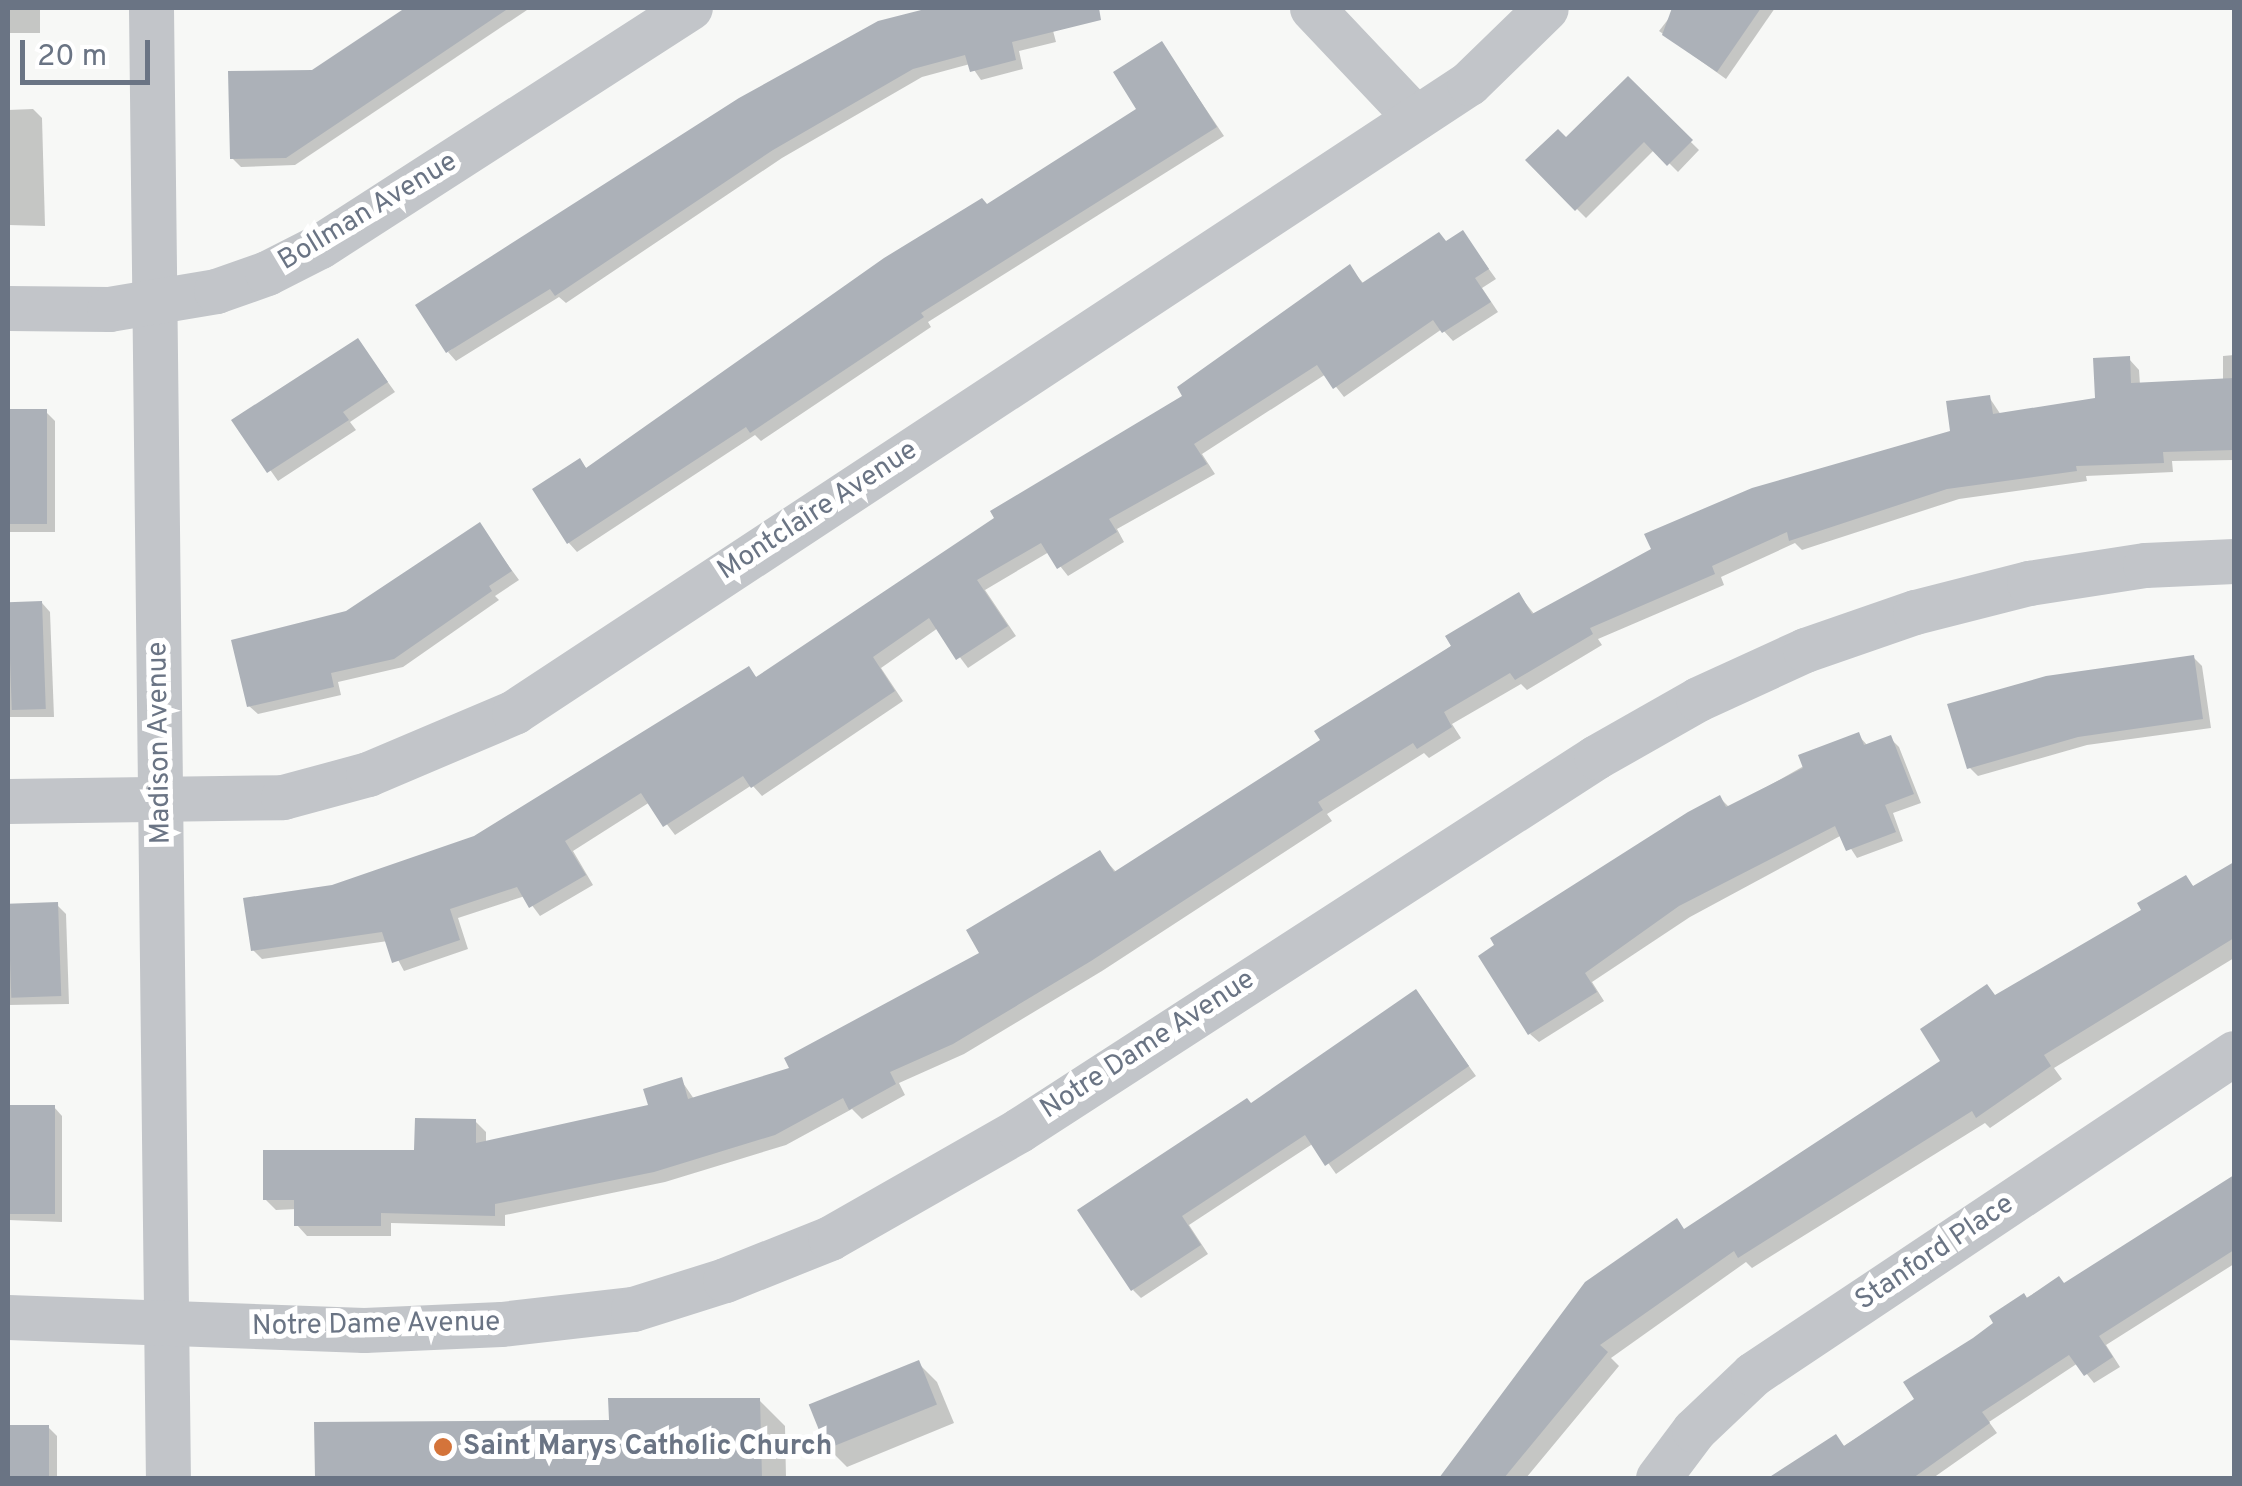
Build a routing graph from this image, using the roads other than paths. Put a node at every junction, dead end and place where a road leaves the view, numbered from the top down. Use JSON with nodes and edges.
{"nodes":[{"id":1,"x":151,"y":8,"type":"edge"},
{"id":2,"x":690,"y":8,"type":"edge"},
{"id":3,"x":1312,"y":8,"type":"edge"},
{"id":4,"x":1546,"y":8,"type":"edge"},
{"id":5,"x":1416,"y":118,"type":"junction"},
{"id":6,"x":156,"y":301,"type":"junction"},
{"id":7,"x":8,"y":308,"type":"edge"},
{"id":8,"x":2234,"y":560,"type":"edge"},
{"id":9,"x":8,"y":801,"type":"edge"},
{"id":10,"x":161,"y":801,"type":"junction"},
{"id":11,"x":2234,"y":1054,"type":"edge"},
{"id":12,"x":8,"y":1317,"type":"edge"},
{"id":13,"x":166,"y":1322,"type":"junction"},
{"id":14,"x":168,"y":1478,"type":"edge"},
{"id":15,"x":1658,"y":1478,"type":"edge"}],
"edges":[{"from":1,"to":6,"type":"street","name":"Madison Avenue"},
{"from":2,"to":6,"type":"street","name":"Bollman Avenue"},
{"from":3,"to":5,"type":"street"},
{"from":4,"to":5,"type":"street","name":"Montclaire Avenue"},
{"from":5,"to":10,"type":"street","name":"Montclaire Avenue"},
{"from":6,"to":7,"type":"street","name":"Bollman Avenue"},
{"from":6,"to":10,"type":"street","name":"Madison Avenue"},
{"from":8,"to":13,"type":"street","name":"Notre Dame Avenue"},
{"from":9,"to":10,"type":"street","name":"Montclaire Avenue"},
{"from":10,"to":13,"type":"street","name":"Madison Avenue"},
{"from":11,"to":15,"type":"street","name":"Stanford Place"},
{"from":12,"to":13,"type":"street","name":"Notre Dame Avenue"},
{"from":13,"to":14,"type":"street","name":"Madison Avenue"}]}
